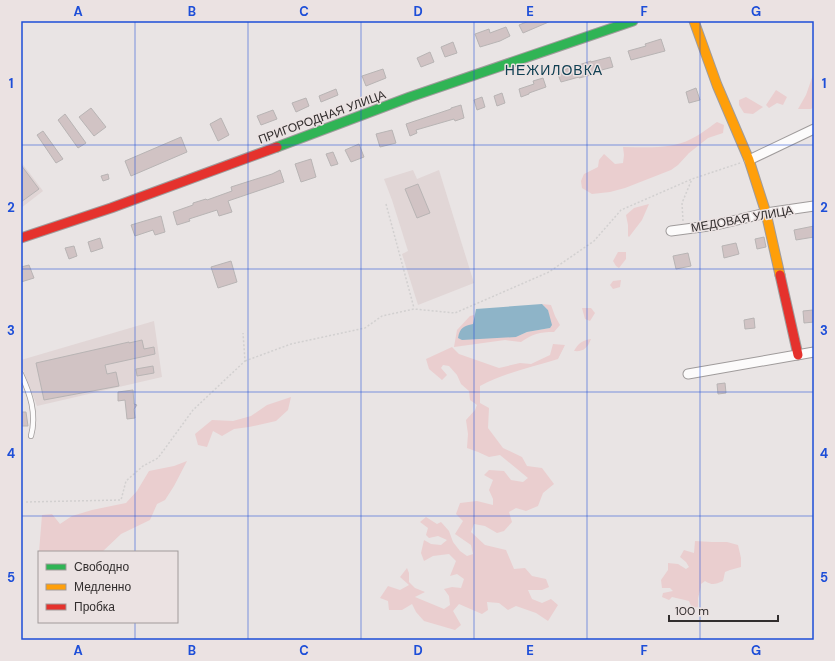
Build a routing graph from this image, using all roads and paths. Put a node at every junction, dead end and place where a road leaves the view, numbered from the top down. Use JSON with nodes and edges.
{"nodes":[{"id":1,"x":633,"y":21,"type":"edge"},
{"id":2,"x":694,"y":21,"type":"edge"},
{"id":3,"x":814,"y":129,"type":"edge"},
{"id":4,"x":749,"y":160,"type":"junction"},
{"id":5,"x":692,"y":179,"type":"junction"},
{"id":6,"x":386,"y":204,"type":"dead end"},
{"id":7,"x":814,"y":206,"type":"edge"},
{"id":8,"x":766,"y":213,"type":"junction"},
{"id":9,"x":684,"y":229,"type":"junction"},
{"id":10,"x":671,"y":231,"type":"dead end"},
{"id":11,"x":21,"y":238,"type":"edge"},
{"id":12,"x":414,"y":309,"type":"junction"},
{"id":13,"x":242,"y":333,"type":"dead end"},
{"id":14,"x":814,"y":352,"type":"edge"},
{"id":15,"x":798,"y":355,"type":"junction"},
{"id":16,"x":245,"y":360,"type":"junction"},
{"id":17,"x":21,"y":374,"type":"edge"},
{"id":18,"x":688,"y":374,"type":"dead end"},
{"id":19,"x":31,"y":436,"type":"dead end"},
{"id":20,"x":26,"y":502,"type":"dead end"}],
"edges":[{"from":1,"to":11,"type":"street","name":"ПРИГОРОДНАЯ УЛИЦА"},
{"from":2,"to":4,"type":"street"},
{"from":3,"to":4,"type":"street"},
{"from":4,"to":5,"type":"path"},
{"from":4,"to":8,"type":"street"},
{"from":5,"to":9,"type":"path"},
{"from":5,"to":12,"type":"path"},
{"from":6,"to":12,"type":"path"},
{"from":7,"to":8,"type":"street","name":"МЕДОВАЯ УЛИЦА"},
{"from":8,"to":9,"type":"street","name":"МЕДОВАЯ УЛИЦА"},
{"from":8,"to":15,"type":"street"},
{"from":9,"to":10,"type":"street","name":"МЕДОВАЯ УЛИЦА"},
{"from":12,"to":16,"type":"path"},
{"from":13,"to":16,"type":"path"},
{"from":14,"to":15,"type":"street"},
{"from":15,"to":18,"type":"street"},
{"from":16,"to":20,"type":"path"},
{"from":17,"to":19,"type":"lane"}]}
